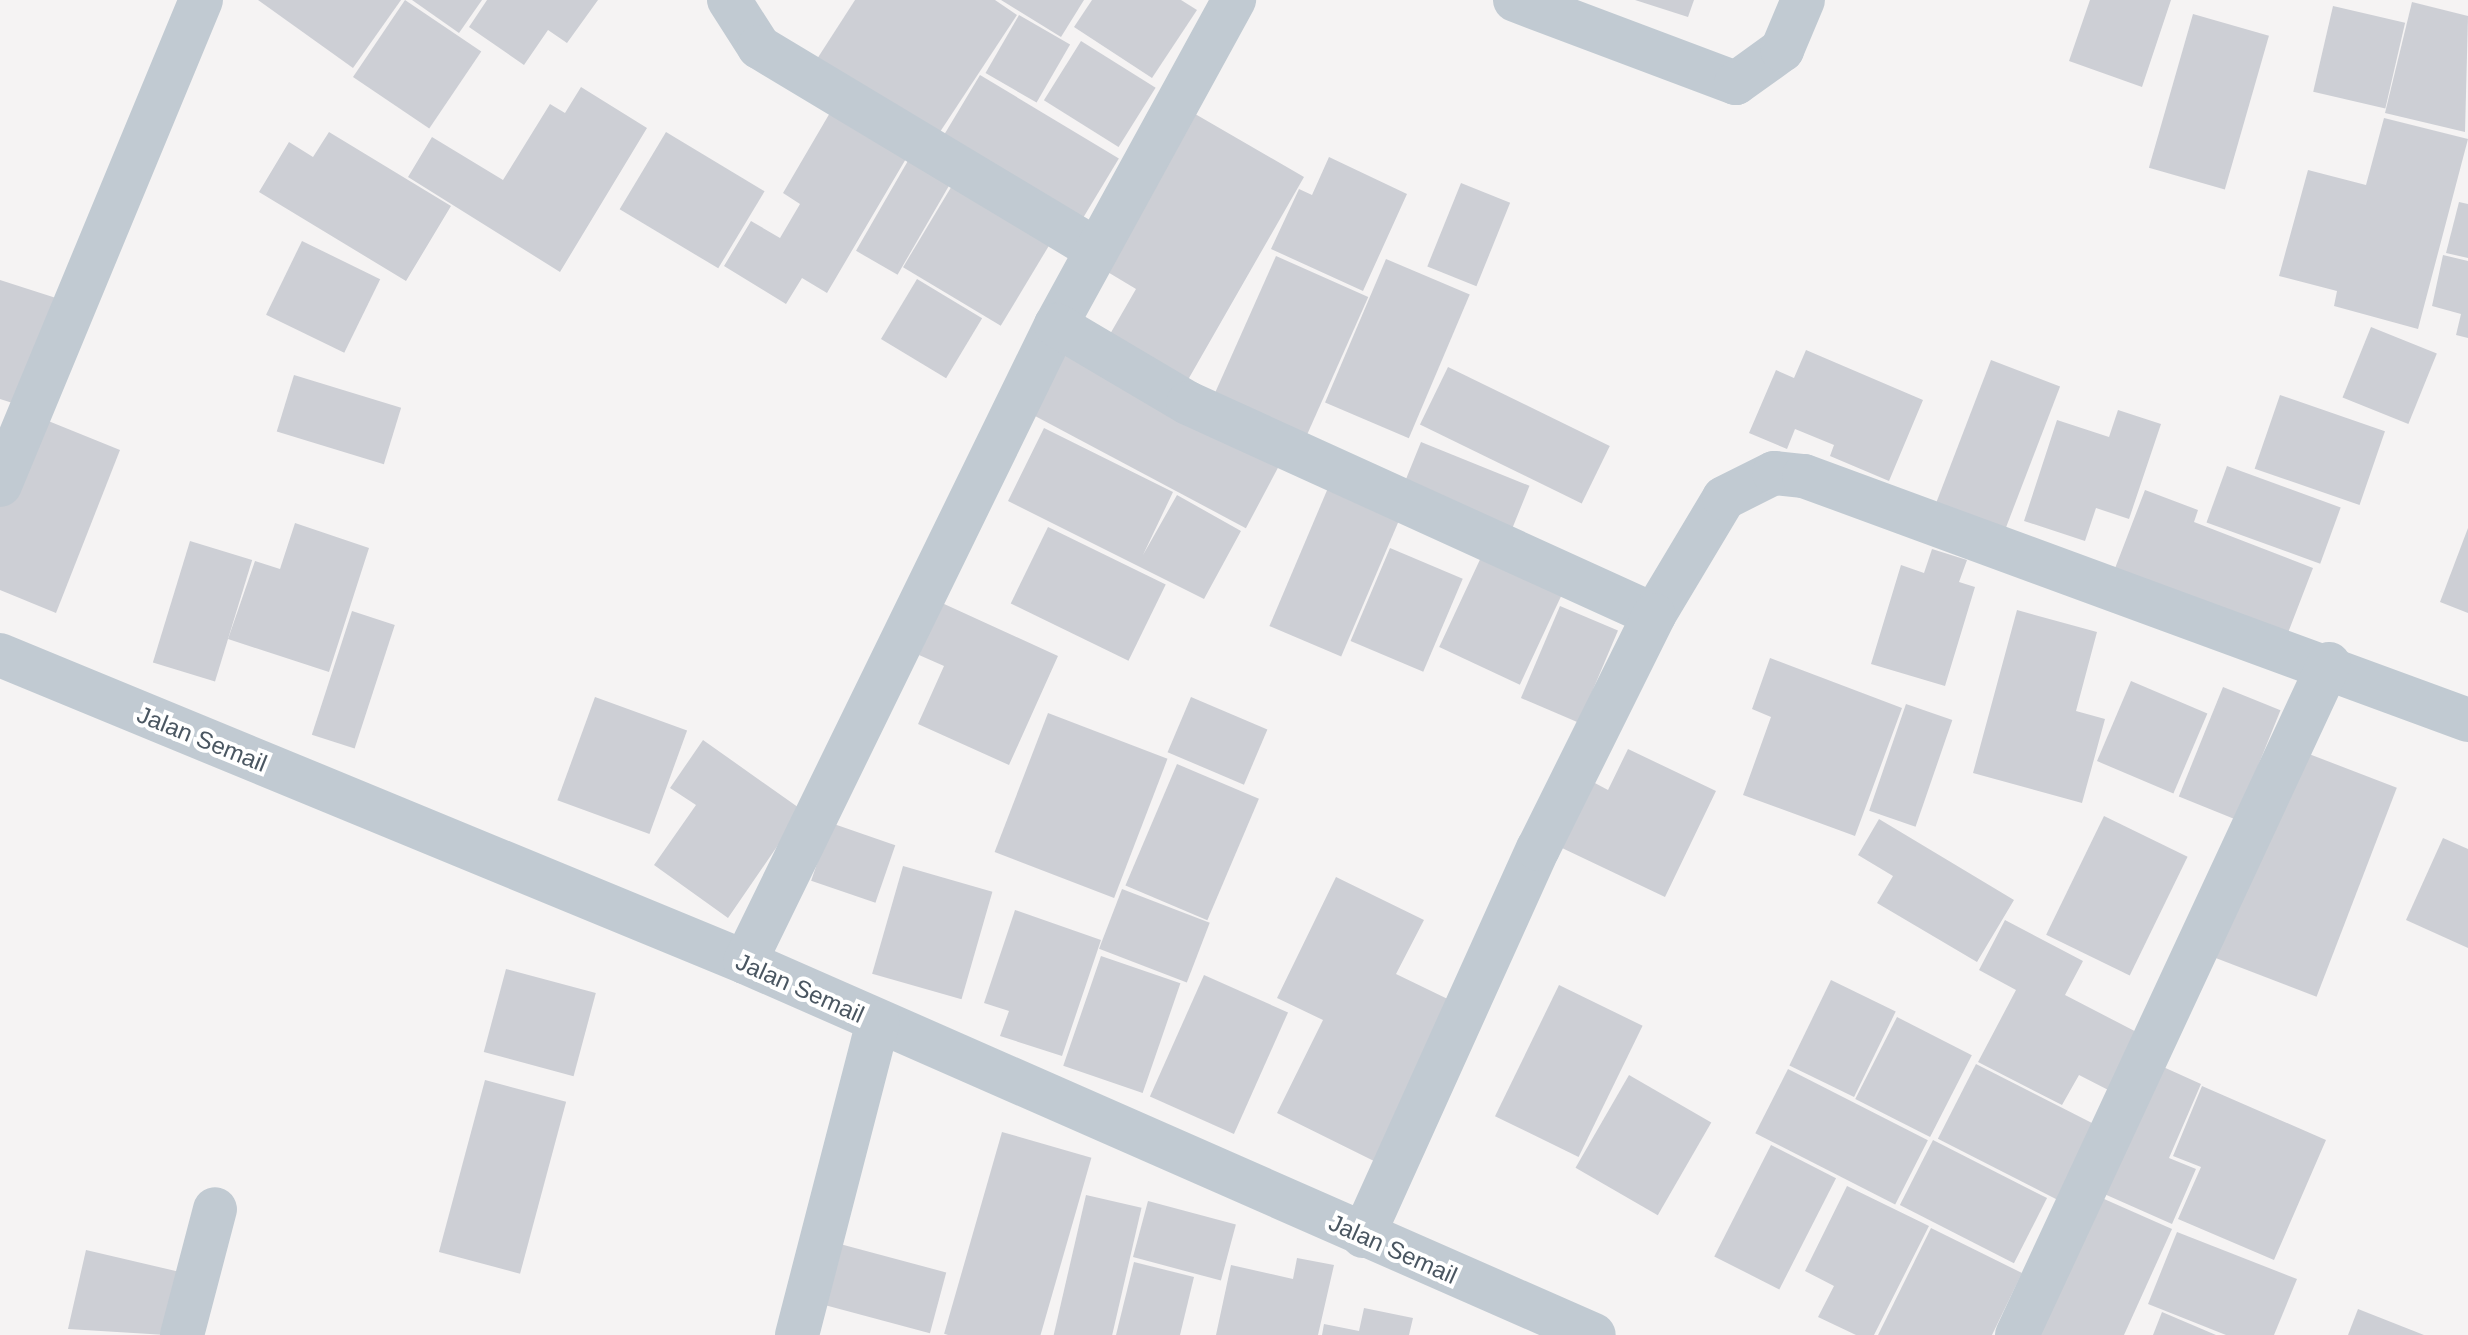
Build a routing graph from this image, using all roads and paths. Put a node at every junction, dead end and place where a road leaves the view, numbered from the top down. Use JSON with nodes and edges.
{"nodes":[{"id":1,"x":201,"y":0,"type":"edge"},
{"id":2,"x":729,"y":0,"type":"edge"},
{"id":3,"x":1234,"y":0,"type":"edge"},
{"id":4,"x":1515,"y":0,"type":"edge"},
{"id":5,"x":1803,"y":0,"type":"edge"},
{"id":6,"x":1095,"y":249,"type":"junction"},
{"id":7,"x":1056,"y":325,"type":"junction"},
{"id":8,"x":0,"y":485,"type":"edge"},
{"id":9,"x":1654,"y":615,"type":"junction"},
{"id":10,"x":0,"y":655,"type":"edge"},
{"id":11,"x":2329,"y":664,"type":"junction"},
{"id":12,"x":2468,"y":720,"type":"edge"},
{"id":13,"x":745,"y":962,"type":"junction"},
{"id":14,"x":878,"y":1022,"type":"junction"},
{"id":15,"x":215,"y":1209,"type":"dead end"},
{"id":16,"x":1363,"y":1236,"type":"junction"},
{"id":17,"x":182,"y":1335,"type":"edge"},
{"id":18,"x":797,"y":1335,"type":"edge"},
{"id":19,"x":1594,"y":1335,"type":"edge"},
{"id":20,"x":2017,"y":1335,"type":"edge"}],
"edges":[{"from":1,"to":8,"type":"street"},
{"from":2,"to":6,"type":"street"},
{"from":3,"to":6,"type":"street"},
{"from":4,"to":5,"type":"street"},
{"from":6,"to":7,"type":"street"},
{"from":7,"to":9,"type":"street"},
{"from":7,"to":13,"type":"street"},
{"from":9,"to":11,"type":"street"},
{"from":9,"to":16,"type":"street"},
{"from":10,"to":13,"type":"street","name":"Jalan Semail"},
{"from":11,"to":12,"type":"street"},
{"from":11,"to":20,"type":"street"},
{"from":13,"to":14,"type":"street","name":"Jalan Semail"},
{"from":14,"to":16,"type":"street","name":"Jalan Semail"},
{"from":14,"to":18,"type":"street"},
{"from":15,"to":17,"type":"street"},
{"from":16,"to":19,"type":"street","name":"Jalan Semail"}]}
